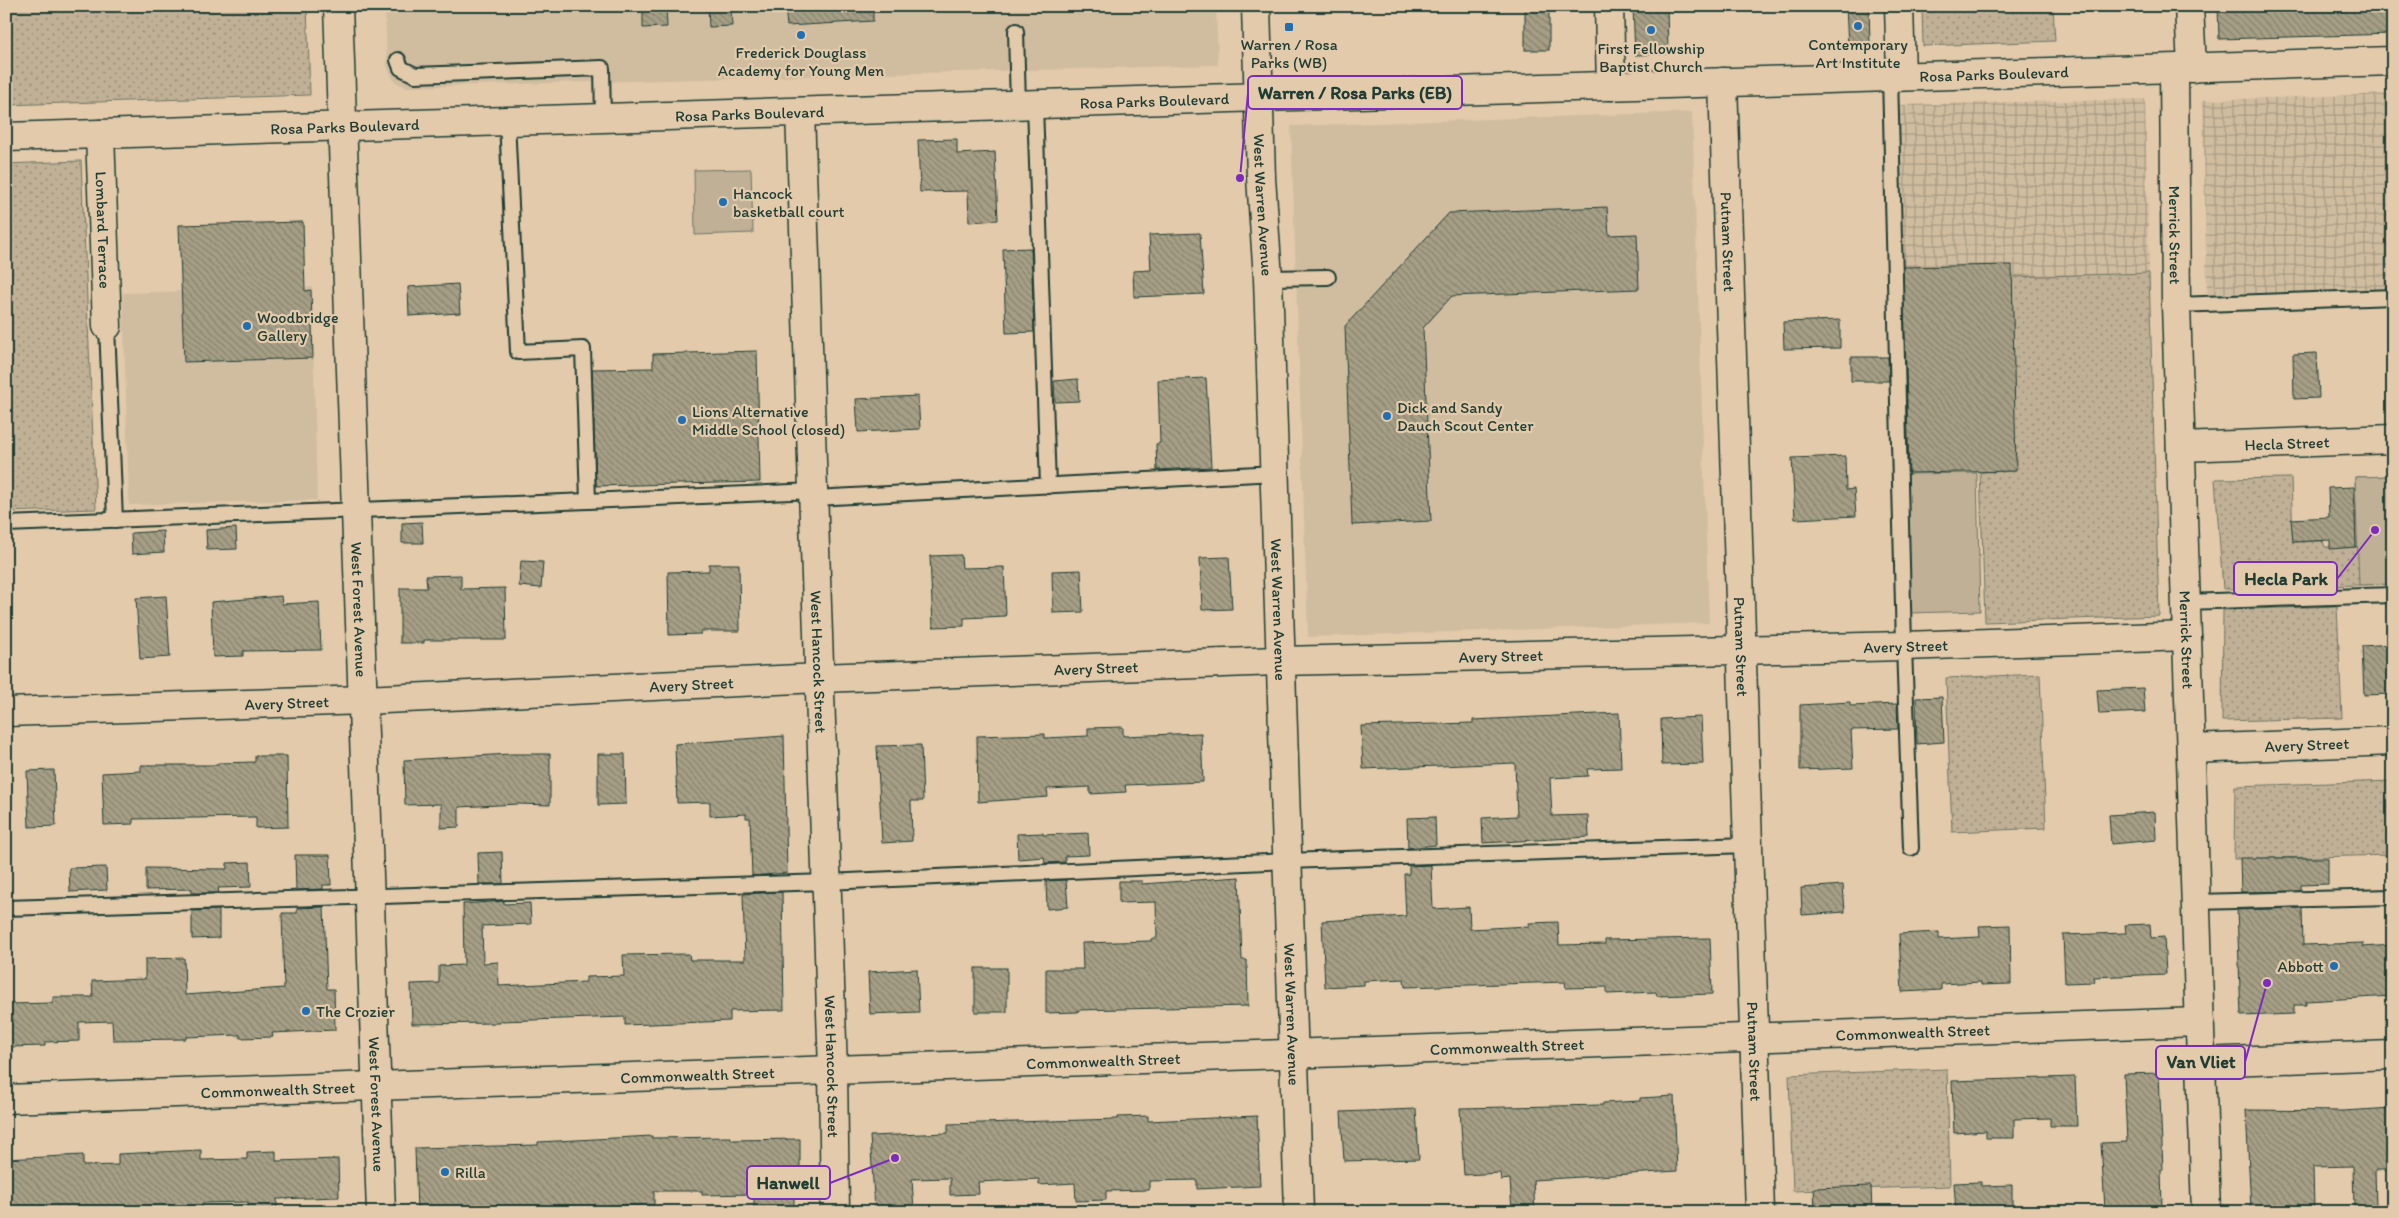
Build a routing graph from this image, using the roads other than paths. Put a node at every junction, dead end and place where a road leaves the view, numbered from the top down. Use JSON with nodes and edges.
{"nodes":[{"id":1,"x":338,"y":6,"type":"edge"},
{"id":2,"x":1256,"y":6,"type":"edge"},
{"id":3,"x":1609,"y":6,"type":"edge"},
{"id":4,"x":1899,"y":6,"type":"edge"},
{"id":5,"x":2189,"y":6,"type":"edge"},
{"id":6,"x":1016,"y":30,"type":"dead end"},
{"id":7,"x":398,"y":60,"type":"dead end"},
{"id":8,"x":2393,"y":61,"type":"edge"},
{"id":9,"x":2182,"y":68,"type":"junction"},
{"id":10,"x":1895,"y":76,"type":"junction"},
{"id":11,"x":1724,"y":82,"type":"junction"},
{"id":12,"x":1611,"y":86,"type":"junction"},
{"id":13,"x":1258,"y":98,"type":"junction"},
{"id":14,"x":1026,"y":105,"type":"junction"},
{"id":15,"x":800,"y":112,"type":"junction"},
{"id":16,"x":603,"y":118,"type":"junction"},
{"id":17,"x":507,"y":121,"type":"junction"},
{"id":18,"x":343,"y":126,"type":"junction"},
{"id":19,"x":100,"y":134,"type":"junction"},
{"id":20,"x":6,"y":137,"type":"edge"},
{"id":21,"x":1328,"y":277,"type":"dead end"},
{"id":22,"x":1268,"y":278,"type":"junction"},
{"id":23,"x":2393,"y":297,"type":"edge"},
{"id":24,"x":2176,"y":306,"type":"junction"},
{"id":25,"x":108,"y":326,"type":"joint"},
{"id":26,"x":2393,"y":439,"type":"edge"},
{"id":27,"x":2181,"y":447,"type":"junction"},
{"id":28,"x":1275,"y":473,"type":"junction"},
{"id":29,"x":1048,"y":486,"type":"junction"},
{"id":30,"x":814,"y":494,"type":"junction"},
{"id":31,"x":588,"y":500,"type":"junction"},
{"id":32,"x":358,"y":511,"type":"junction"},
{"id":33,"x":115,"y":520,"type":"junction"},
{"id":34,"x":6,"y":524,"type":"edge"},
{"id":35,"x":2393,"y":595,"type":"edge"},
{"id":36,"x":2186,"y":602,"type":"junction"},
{"id":37,"x":2187,"y":636,"type":"junction"},
{"id":38,"x":1904,"y":646,"type":"junction"},
{"id":39,"x":1742,"y":650,"type":"junction"},
{"id":40,"x":1281,"y":661,"type":"junction"},
{"id":41,"x":820,"y":678,"type":"junction"},
{"id":42,"x":364,"y":700,"type":"junction"},
{"id":43,"x":6,"y":712,"type":"edge"},
{"id":44,"x":2393,"y":741,"type":"edge"},
{"id":45,"x":2191,"y":748,"type":"junction"},
{"id":46,"x":1748,"y":845,"type":"junction"},
{"id":47,"x":1911,"y":848,"type":"dead end"},
{"id":48,"x":1287,"y":861,"type":"junction"},
{"id":49,"x":827,"y":882,"type":"junction"},
{"id":50,"x":370,"y":895,"type":"junction"},
{"id":51,"x":2393,"y":897,"type":"edge"},
{"id":52,"x":2196,"y":902,"type":"junction"},
{"id":53,"x":6,"y":908,"type":"edge"},
{"id":54,"x":2200,"y":1022,"type":"junction"},
{"id":55,"x":1755,"y":1038,"type":"junction"},
{"id":56,"x":1294,"y":1054,"type":"junction"},
{"id":57,"x":2393,"y":1055,"type":"edge"},
{"id":58,"x":2201,"y":1062,"type":"junction"},
{"id":59,"x":833,"y":1070,"type":"junction"},
{"id":60,"x":376,"y":1086,"type":"junction"},
{"id":61,"x":6,"y":1099,"type":"edge"},
{"id":62,"x":381,"y":1212,"type":"edge"},
{"id":63,"x":835,"y":1212,"type":"edge"},
{"id":64,"x":1299,"y":1212,"type":"edge"},
{"id":65,"x":1760,"y":1212,"type":"edge"},
{"id":66,"x":2206,"y":1212,"type":"edge"}],
"edges":[{"from":1,"to":18,"type":"street","name":"West Forest Avenue"},
{"from":2,"to":13,"type":"street","name":"West Warren Avenue"},
{"from":3,"to":12,"type":"street"},
{"from":4,"to":10,"type":"street"},
{"from":5,"to":9,"type":"street","name":"Merrick Street"},
{"from":6,"to":14,"type":"lane"},
{"from":7,"to":16,"type":"lane"},
{"from":8,"to":9,"type":"street","name":"Rosa Parks Boulevard"},
{"from":9,"to":10,"type":"street","name":"Rosa Parks Boulevard"},
{"from":9,"to":24,"type":"street","name":"Merrick Street"},
{"from":10,"to":11,"type":"street","name":"Rosa Parks Boulevard"},
{"from":10,"to":38,"type":"lane"},
{"from":11,"to":12,"type":"street","name":"Rosa Parks Boulevard"},
{"from":11,"to":39,"type":"street","name":"Putnam Street"},
{"from":12,"to":13,"type":"street","name":"Rosa Parks Boulevard"},
{"from":13,"to":14,"type":"street","name":"Rosa Parks Boulevard"},
{"from":13,"to":22,"type":"street","name":"West Warren Avenue"},
{"from":14,"to":15,"type":"street","name":"Rosa Parks Boulevard"},
{"from":14,"to":29,"type":"lane"},
{"from":15,"to":16,"type":"street","name":"Rosa Parks Boulevard"},
{"from":15,"to":30,"type":"street","name":"West Hancock Street"},
{"from":16,"to":17,"type":"street","name":"Rosa Parks Boulevard"},
{"from":17,"to":18,"type":"street","name":"Rosa Parks Boulevard"},
{"from":17,"to":31,"type":"lane"},
{"from":18,"to":19,"type":"street","name":"Rosa Parks Boulevard"},
{"from":18,"to":32,"type":"street","name":"West Forest Avenue"},
{"from":19,"to":20,"type":"street","name":"Rosa Parks Boulevard"},
{"from":19,"to":25,"type":"street","name":"Lombard Terrace"},
{"from":21,"to":22,"type":"lane"},
{"from":22,"to":28,"type":"street","name":"West Warren Avenue"},
{"from":23,"to":24,"type":"lane"},
{"from":24,"to":27,"type":"street","name":"Merrick Street"},
{"from":25,"to":33,"type":"lane"},
{"from":26,"to":27,"type":"street","name":"Hecla Street"},
{"from":27,"to":36,"type":"street","name":"Merrick Street"},
{"from":28,"to":29,"type":"lane"},
{"from":28,"to":40,"type":"street","name":"West Warren Avenue"},
{"from":29,"to":30,"type":"lane"},
{"from":30,"to":31,"type":"lane"},
{"from":30,"to":41,"type":"street","name":"West Hancock Street"},
{"from":31,"to":32,"type":"lane"},
{"from":32,"to":33,"type":"lane"},
{"from":32,"to":42,"type":"street","name":"West Forest Avenue"},
{"from":33,"to":34,"type":"lane"},
{"from":35,"to":36,"type":"lane"},
{"from":36,"to":37,"type":"street","name":"Merrick Street"},
{"from":37,"to":38,"type":"street","name":"Avery Street"},
{"from":37,"to":45,"type":"street","name":"Merrick Street"},
{"from":38,"to":39,"type":"street","name":"Avery Street"},
{"from":38,"to":47,"type":"lane"},
{"from":39,"to":40,"type":"street","name":"Avery Street"},
{"from":39,"to":46,"type":"street","name":"Putnam Street"},
{"from":40,"to":41,"type":"street","name":"Avery Street"},
{"from":40,"to":48,"type":"street","name":"West Warren Avenue"},
{"from":41,"to":42,"type":"street","name":"Avery Street"},
{"from":41,"to":49,"type":"street","name":"West Hancock Street"},
{"from":42,"to":43,"type":"street","name":"Avery Street"},
{"from":42,"to":50,"type":"street","name":"West Forest Avenue"},
{"from":44,"to":45,"type":"street","name":"Avery Street"},
{"from":45,"to":52,"type":"street","name":"Merrick Street"},
{"from":46,"to":48,"type":"lane"},
{"from":46,"to":55,"type":"street","name":"Putnam Street"},
{"from":48,"to":49,"type":"lane"},
{"from":48,"to":56,"type":"street","name":"West Warren Avenue"},
{"from":49,"to":50,"type":"lane"},
{"from":49,"to":59,"type":"street","name":"West Hancock Street"},
{"from":50,"to":53,"type":"lane"},
{"from":50,"to":60,"type":"street","name":"West Forest Avenue"},
{"from":51,"to":52,"type":"lane"},
{"from":52,"to":54,"type":"street","name":"Merrick Street"},
{"from":54,"to":55,"type":"street","name":"Commonwealth Street"},
{"from":54,"to":58,"type":"street","name":"Merrick Street"},
{"from":55,"to":56,"type":"street","name":"Commonwealth Street"},
{"from":55,"to":65,"type":"street","name":"Putnam Street"},
{"from":56,"to":59,"type":"street","name":"Commonwealth Street"},
{"from":56,"to":64,"type":"street","name":"West Warren Avenue"},
{"from":57,"to":58,"type":"street"},
{"from":58,"to":66,"type":"street","name":"Merrick Street"},
{"from":59,"to":60,"type":"street","name":"Commonwealth Street"},
{"from":59,"to":63,"type":"street","name":"West Hancock Street"},
{"from":60,"to":61,"type":"street","name":"Commonwealth Street"},
{"from":60,"to":62,"type":"street","name":"West Forest Avenue"}]}
